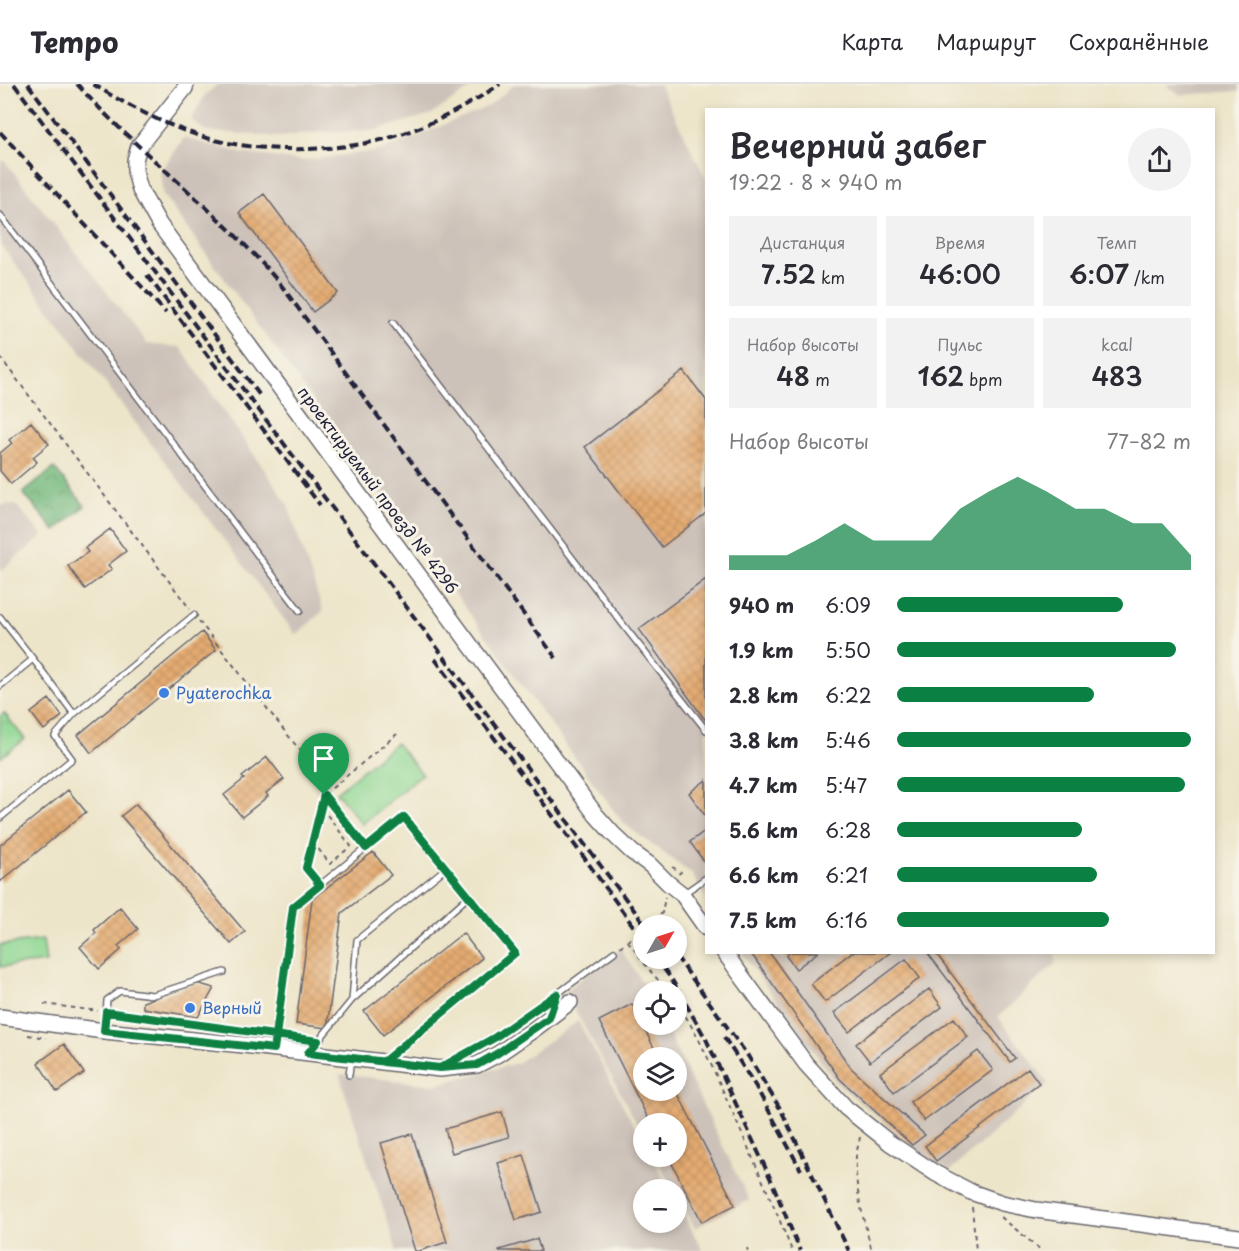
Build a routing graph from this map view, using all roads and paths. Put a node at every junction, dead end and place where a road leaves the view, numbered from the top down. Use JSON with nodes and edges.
{"nodes":[{"id":1,"x":186,"y":84,"type":"edge"},
{"id":2,"x":0,"y":215,"type":"edge"},
{"id":3,"x":393,"y":323,"type":"dead end"},
{"id":4,"x":0,"y":357,"type":"edge"},
{"id":5,"x":300,"y":611,"type":"dead end"},
{"id":6,"x":194,"y":615,"type":"junction"},
{"id":7,"x":0,"y":617,"type":"edge"},
{"id":8,"x":33,"y":659,"type":"junction"},
{"id":9,"x":0,"y":686,"type":"edge"},
{"id":10,"x":74,"y":714,"type":"junction"},
{"id":11,"x":705,"y":729,"type":"edge"},
{"id":12,"x":397,"y":735,"type":"dead end"},
{"id":13,"x":324,"y":795,"type":"junction"},
{"id":14,"x":321,"y":807,"type":"junction"},
{"id":15,"x":0,"y":818,"type":"edge"},
{"id":16,"x":312,"y":842,"type":"junction"},
{"id":17,"x":366,"y":848,"type":"junction"},
{"id":18,"x":446,"y":868,"type":"junction"},
{"id":19,"x":705,"y":879,"type":"edge"},
{"id":20,"x":320,"y":885,"type":"junction"},
{"id":21,"x":682,"y":894,"type":"junction"},
{"id":22,"x":469,"y":896,"type":"junction"},
{"id":23,"x":664,"y":902,"type":"dead end"},
{"id":24,"x":659,"y":915,"type":"edge"},
{"id":25,"x":705,"y":927,"type":"edge"},
{"id":26,"x":633,"y":937,"type":"edge"},
{"id":27,"x":628,"y":941,"type":"junction"},
{"id":28,"x":614,"y":952,"type":"joint"},
{"id":29,"x":725,"y":954,"type":"edge"},
{"id":30,"x":224,"y":972,"type":"dead end"},
{"id":31,"x":659,"y":981,"type":"edge"},
{"id":32,"x":564,"y":998,"type":"junction"},
{"id":33,"x":352,"y":1000,"type":"junction"},
{"id":34,"x":44,"y":1004,"type":"dead end"},
{"id":35,"x":106,"y":1012,"type":"junction"},
{"id":36,"x":0,"y":1017,"type":"edge"},
{"id":37,"x":687,"y":1017,"type":"edge"},
{"id":38,"x":104,"y":1031,"type":"junction"},
{"id":39,"x":240,"y":1031,"type":"dead end"},
{"id":40,"x":274,"y":1049,"type":"junction"},
{"id":41,"x":308,"y":1053,"type":"junction"},
{"id":42,"x":468,"y":1053,"type":"dead end"},
{"id":43,"x":352,"y":1058,"type":"junction"},
{"id":44,"x":383,"y":1062,"type":"junction"},
{"id":45,"x":349,"y":1075,"type":"dead end"},
{"id":46,"x":865,"y":1123,"type":"junction"},
{"id":47,"x":971,"y":1192,"type":"junction"},
{"id":48,"x":998,"y":1214,"type":"dead end"},
{"id":49,"x":1239,"y":1237,"type":"edge"},
{"id":50,"x":792,"y":1251,"type":"edge"},
{"id":51,"x":872,"y":1251,"type":"edge"},
{"id":52,"x":976,"y":1251,"type":"edge"},
{"id":53,"x":1042,"y":1251,"type":"edge"}],
"edges":[{"from":1,"to":21,"type":"street","name":"проектируемый проезд № 4296"},
{"from":2,"to":5,"type":"lane"},
{"from":3,"to":11,"type":"lane"},
{"from":4,"to":6,"type":"path"},
{"from":6,"to":10,"type":"lane"},
{"from":6,"to":13,"type":"path"},
{"from":7,"to":8,"type":"lane"},
{"from":8,"to":9,"type":"lane"},
{"from":8,"to":10,"type":"lane"},
{"from":10,"to":15,"type":"lane"},
{"from":12,"to":13,"type":"path"},
{"from":13,"to":14,"type":"path"},
{"from":13,"to":17,"type":"path"},
{"from":14,"to":16,"type":"path"},
{"from":14,"to":16,"type":"path"},
{"from":16,"to":20,"type":"path"},
{"from":17,"to":18,"type":"lane"},
{"from":17,"to":20,"type":"lane"},
{"from":18,"to":22,"type":"lane"},
{"from":18,"to":33,"type":"lane"},
{"from":19,"to":21,"type":"lane"},
{"from":20,"to":40,"type":"lane"},
{"from":21,"to":25,"type":"street","name":"проектируемый проезд № 4296"},
{"from":22,"to":33,"type":"lane"},
{"from":22,"to":44,"type":"lane"},
{"from":23,"to":24,"type":"path"},
{"from":26,"to":27,"type":"path"},
{"from":27,"to":28,"type":"path"},
{"from":27,"to":31,"type":"path"},
{"from":28,"to":32,"type":"lane"},
{"from":29,"to":46,"type":"street"},
{"from":30,"to":35,"type":"lane"},
{"from":32,"to":42,"type":"path"},
{"from":32,"to":44,"type":"street"},
{"from":33,"to":41,"type":"lane"},
{"from":34,"to":35,"type":"path"},
{"from":35,"to":38,"type":"lane"},
{"from":35,"to":39,"type":"path"},
{"from":36,"to":38,"type":"street"},
{"from":37,"to":50,"type":"path"},
{"from":38,"to":40,"type":"street"},
{"from":40,"to":41,"type":"street"},
{"from":41,"to":43,"type":"street"},
{"from":43,"to":44,"type":"street"},
{"from":43,"to":45,"type":"lane"},
{"from":46,"to":47,"type":"street"},
{"from":46,"to":51,"type":"path"},
{"from":47,"to":49,"type":"street"},
{"from":47,"to":52,"type":"path"},
{"from":48,"to":53,"type":"path"}]}
